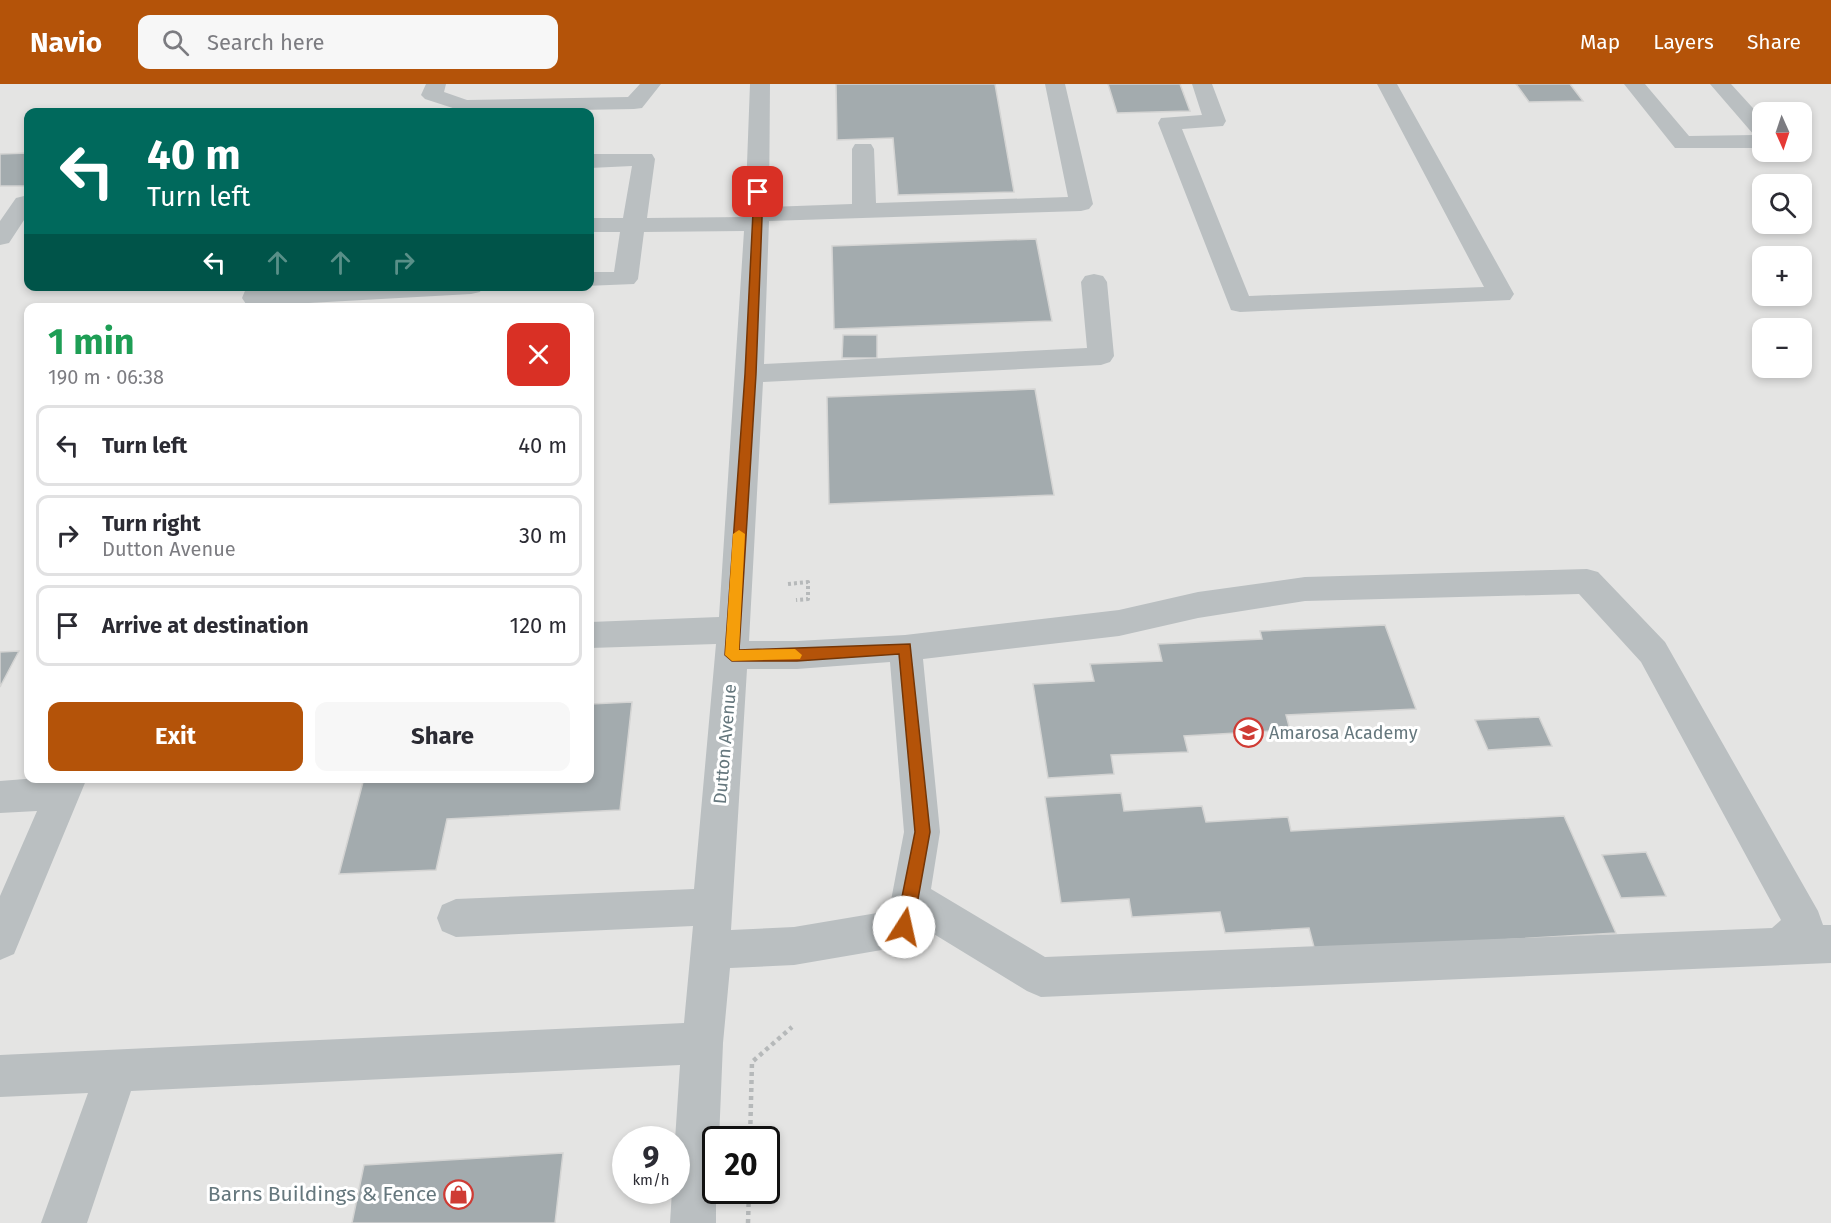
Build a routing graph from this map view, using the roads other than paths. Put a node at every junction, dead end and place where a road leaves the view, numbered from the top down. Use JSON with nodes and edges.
{"nodes":[{"id":1,"x":436,"y":84,"type":"edge"},
{"id":2,"x":651,"y":84,"type":"edge"},
{"id":3,"x":759,"y":84,"type":"edge"},
{"id":4,"x":1055,"y":84,"type":"edge"},
{"id":5,"x":1202,"y":84,"type":"edge"},
{"id":6,"x":1388,"y":84,"type":"edge"},
{"id":7,"x":1634,"y":84,"type":"edge"},
{"id":8,"x":1720,"y":84,"type":"edge"},
{"id":9,"x":1752,"y":119,"type":"edge"},
{"id":10,"x":1752,"y":141,"type":"edge"},
{"id":11,"x":863,"y":149,"type":"dead end"},
{"id":12,"x":594,"y":161,"type":"edge"},
{"id":13,"x":24,"y":203,"type":"dead end"},
{"id":14,"x":864,"y":211,"type":"junction"},
{"id":15,"x":758,"y":219,"type":"junction"},
{"id":16,"x":635,"y":224,"type":"junction"},
{"id":17,"x":594,"y":225,"type":"edge"},
{"id":18,"x":6,"y":243,"type":"edge"},
{"id":19,"x":594,"y":280,"type":"edge"},
{"id":20,"x":1094,"y":282,"type":"dead end"},
{"id":21,"x":258,"y":291,"type":"edge"},
{"id":22,"x":381,"y":291,"type":"edge"},
{"id":23,"x":750,"y":374,"type":"junction"},
{"id":24,"x":594,"y":635,"type":"edge"},
{"id":25,"x":732,"y":643,"type":"junction"},
{"id":26,"x":905,"y":648,"type":"junction"},
{"id":27,"x":66,"y":786,"type":"edge"},
{"id":28,"x":0,"y":797,"type":"edge"},
{"id":29,"x":910,"y":898,"type":"junction"},
{"id":30,"x":712,"y":907,"type":"junction"},
{"id":31,"x":456,"y":918,"type":"dead end"},
{"id":32,"x":0,"y":941,"type":"edge"},
{"id":33,"x":1831,"y":944,"type":"edge"},
{"id":34,"x":1780,"y":947,"type":"junction"},
{"id":35,"x":712,"y":951,"type":"junction"},
{"id":36,"x":702,"y":1043,"type":"junction"},
{"id":37,"x":117,"y":1071,"type":"junction"},
{"id":38,"x":0,"y":1076,"type":"edge"},
{"id":39,"x":64,"y":1223,"type":"edge"},
{"id":40,"x":693,"y":1223,"type":"edge"}],
"edges":[{"from":1,"to":2,"type":"street"},
{"from":3,"to":15,"type":"street","name":"Dutton Avenue"},
{"from":4,"to":14,"type":"street"},
{"from":5,"to":6,"type":"street"},
{"from":7,"to":10,"type":"street"},
{"from":8,"to":9,"type":"street"},
{"from":11,"to":14,"type":"street"},
{"from":12,"to":16,"type":"street"},
{"from":13,"to":18,"type":"street"},
{"from":14,"to":15,"type":"street"},
{"from":15,"to":16,"type":"street"},
{"from":15,"to":23,"type":"street","name":"Dutton Avenue"},
{"from":16,"to":17,"type":"street"},
{"from":16,"to":19,"type":"street"},
{"from":20,"to":23,"type":"street"},
{"from":21,"to":22,"type":"street"},
{"from":23,"to":25,"type":"street","name":"Dutton Avenue"},
{"from":24,"to":25,"type":"street"},
{"from":25,"to":26,"type":"street"},
{"from":25,"to":30,"type":"street","name":"Dutton Avenue"},
{"from":26,"to":29,"type":"street"},
{"from":26,"to":34,"type":"street"},
{"from":27,"to":28,"type":"street"},
{"from":27,"to":32,"type":"street"},
{"from":29,"to":34,"type":"street"},
{"from":29,"to":35,"type":"street"},
{"from":30,"to":31,"type":"street"},
{"from":30,"to":35,"type":"street","name":"Dutton Avenue"},
{"from":33,"to":34,"type":"street"},
{"from":35,"to":36,"type":"street","name":"Dutton Avenue"},
{"from":36,"to":37,"type":"street"},
{"from":36,"to":40,"type":"street","name":"Dutton Avenue"},
{"from":37,"to":38,"type":"street"},
{"from":37,"to":39,"type":"street"}]}
